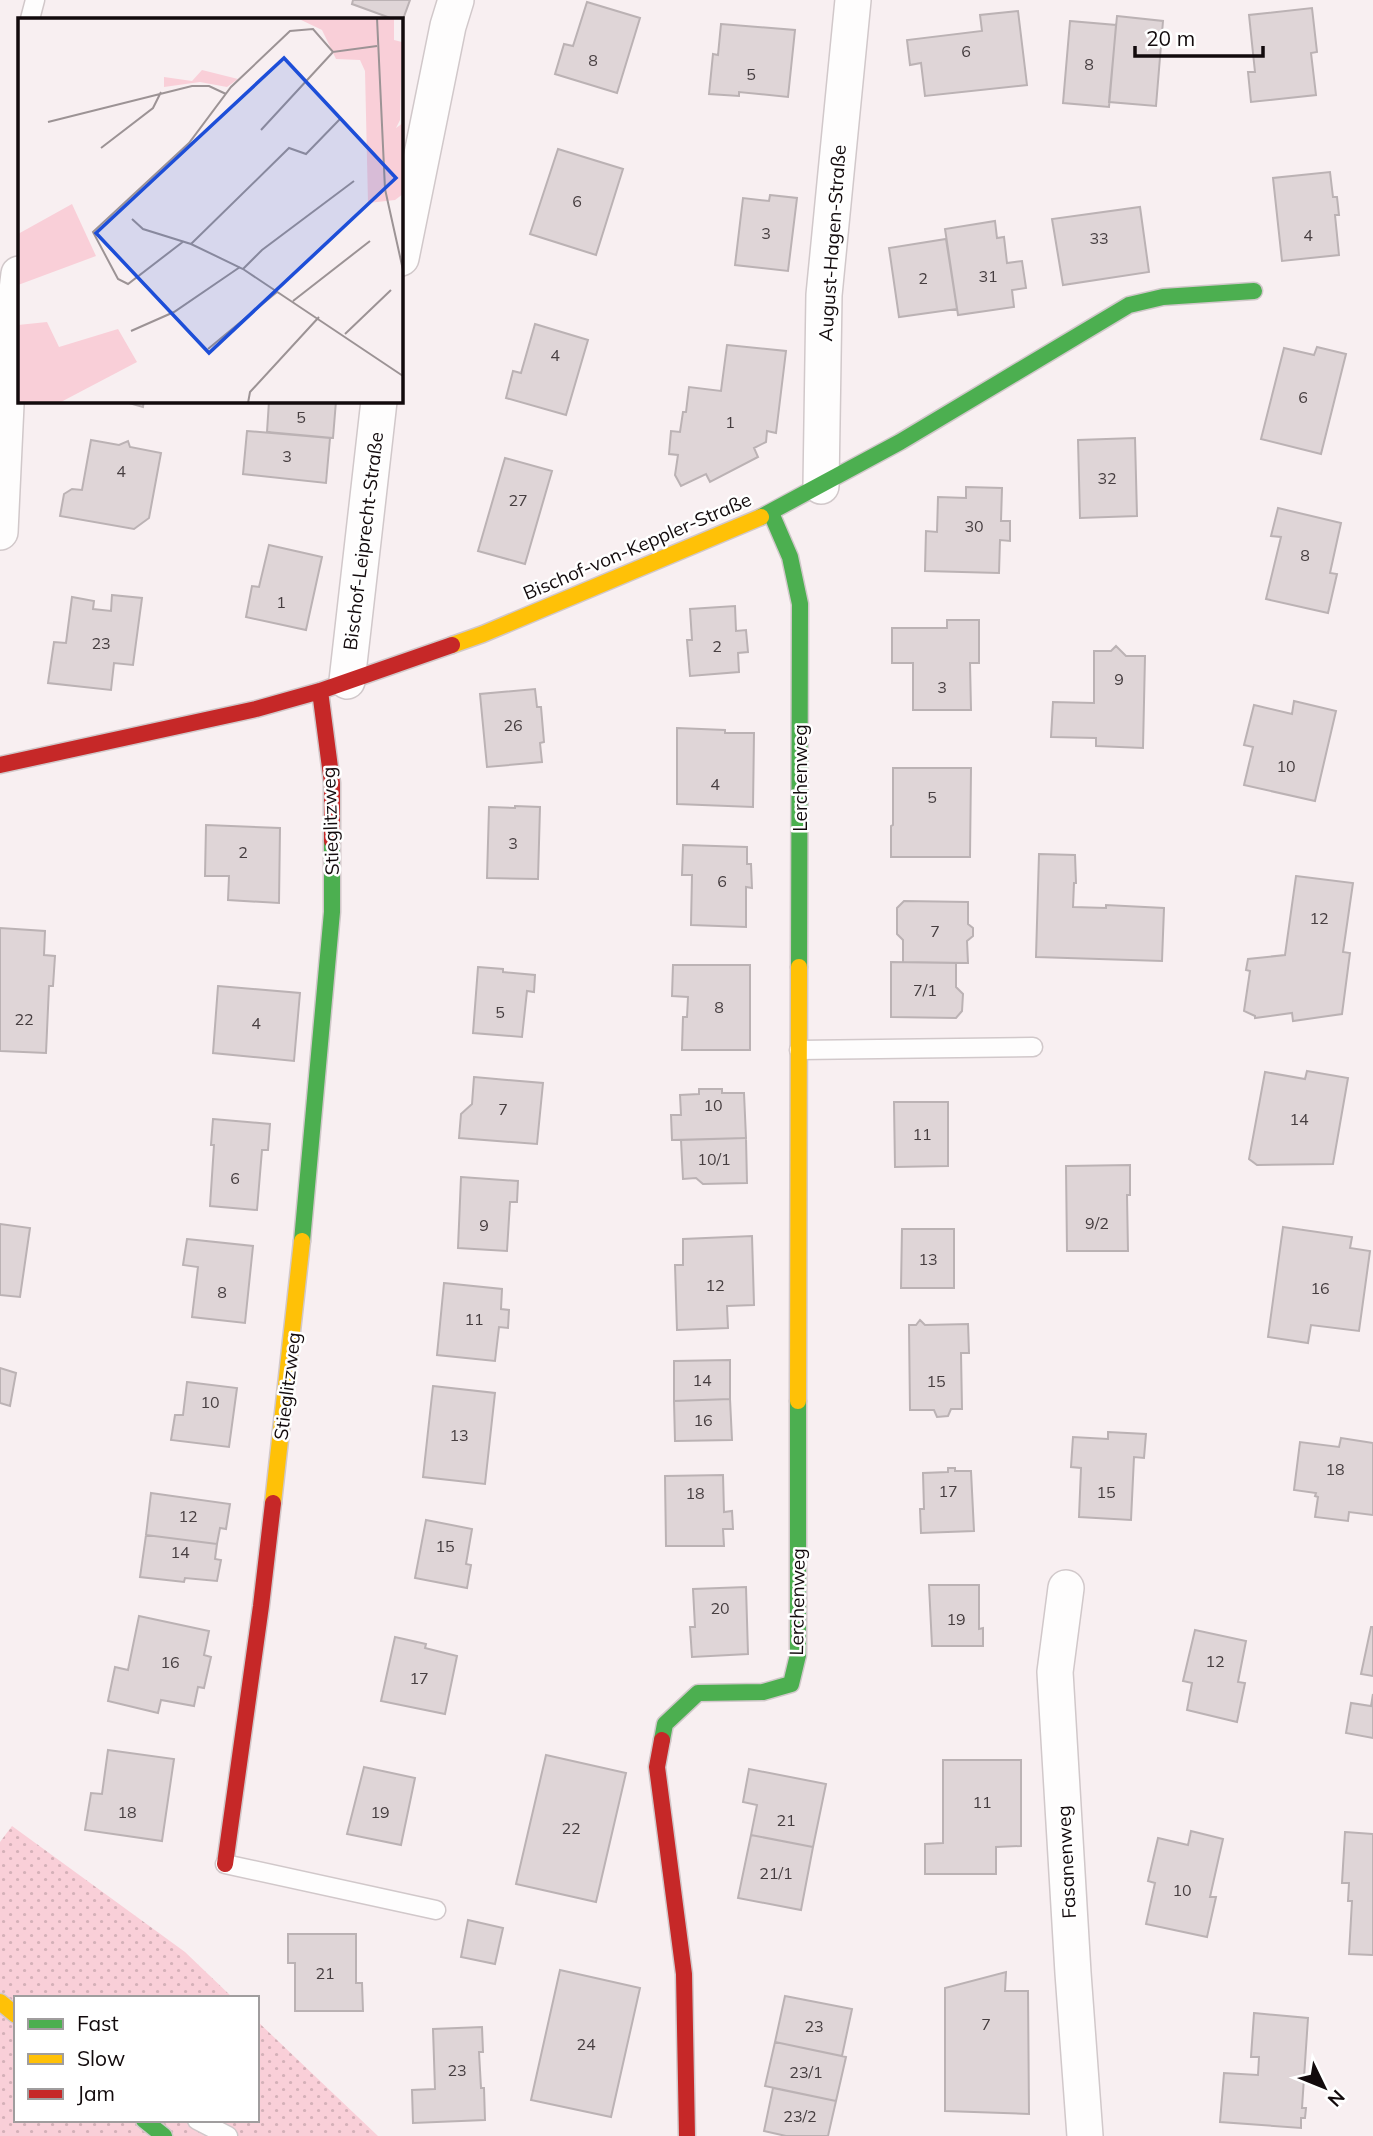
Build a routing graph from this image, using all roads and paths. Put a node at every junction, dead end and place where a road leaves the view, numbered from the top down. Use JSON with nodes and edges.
{"nodes":[{"id":1,"x":35,"y":0,"type":"edge"},
{"id":2,"x":456,"y":0,"type":"edge"},
{"id":3,"x":853,"y":0,"type":"edge"},
{"id":4,"x":30,"y":18,"type":"edge"},
{"id":5,"x":402,"y":253,"type":"edge"},
{"id":6,"x":18,"y":283,"type":"edge"},
{"id":7,"x":1254,"y":291,"type":"dead end"},
{"id":8,"x":379,"y":402,"type":"edge"},
{"id":9,"x":821,"y":486,"type":"junction"},
{"id":10,"x":771,"y":513,"type":"junction"},
{"id":11,"x":0,"y":532,"type":"edge"},
{"id":12,"x":333,"y":686,"type":"junction"},
{"id":13,"x":0,"y":765,"type":"edge"},
{"id":14,"x":1033,"y":1047,"type":"dead end"},
{"id":15,"x":799,"y":1050,"type":"junction"},
{"id":16,"x":1066,"y":1588,"type":"dead end"},
{"id":17,"x":225,"y":1864,"type":"joint"},
{"id":18,"x":436,"y":1910,"type":"dead end"},
{"id":19,"x":0,"y":2002,"type":"edge"},
{"id":20,"x":14,"y":2013,"type":"edge"},
{"id":21,"x":146,"y":2122,"type":"edge"},
{"id":22,"x":201,"y":2122,"type":"edge"},
{"id":23,"x":164,"y":2136,"type":"edge"},
{"id":24,"x":228,"y":2136,"type":"edge"},
{"id":25,"x":687,"y":2136,"type":"edge"},
{"id":26,"x":1085,"y":2136,"type":"edge"}],
"edges":[{"from":1,"to":4,"type":"lane"},
{"from":2,"to":5,"type":"street"},
{"from":3,"to":9,"type":"street","name":"August-Hagen-Straße"},
{"from":6,"to":11,"type":"street"},
{"from":7,"to":9,"type":"street","name":"Bischof-von-Keppler-Straße"},
{"from":8,"to":12,"type":"street","name":"Bischof-Leiprecht-Straße"},
{"from":9,"to":10,"type":"street","name":"Bischof-von-Keppler-Straße"},
{"from":10,"to":12,"type":"street","name":"Bischof-von-Keppler-Straße"},
{"from":10,"to":15,"type":"street","name":"Lerchenweg"},
{"from":12,"to":13,"type":"street","name":"Bischof-von-Keppler-Straße"},
{"from":12,"to":17,"type":"street","name":"Stieglitzweg"},
{"from":14,"to":15,"type":"lane"},
{"from":15,"to":25,"type":"street","name":"Lerchenweg"},
{"from":16,"to":26,"type":"street","name":"Fasanenweg"},
{"from":17,"to":18,"type":"lane","name":"Stieglitzweg"},
{"from":19,"to":20,"type":"street"},
{"from":21,"to":23,"type":"street"},
{"from":22,"to":24,"type":"lane"}]}
